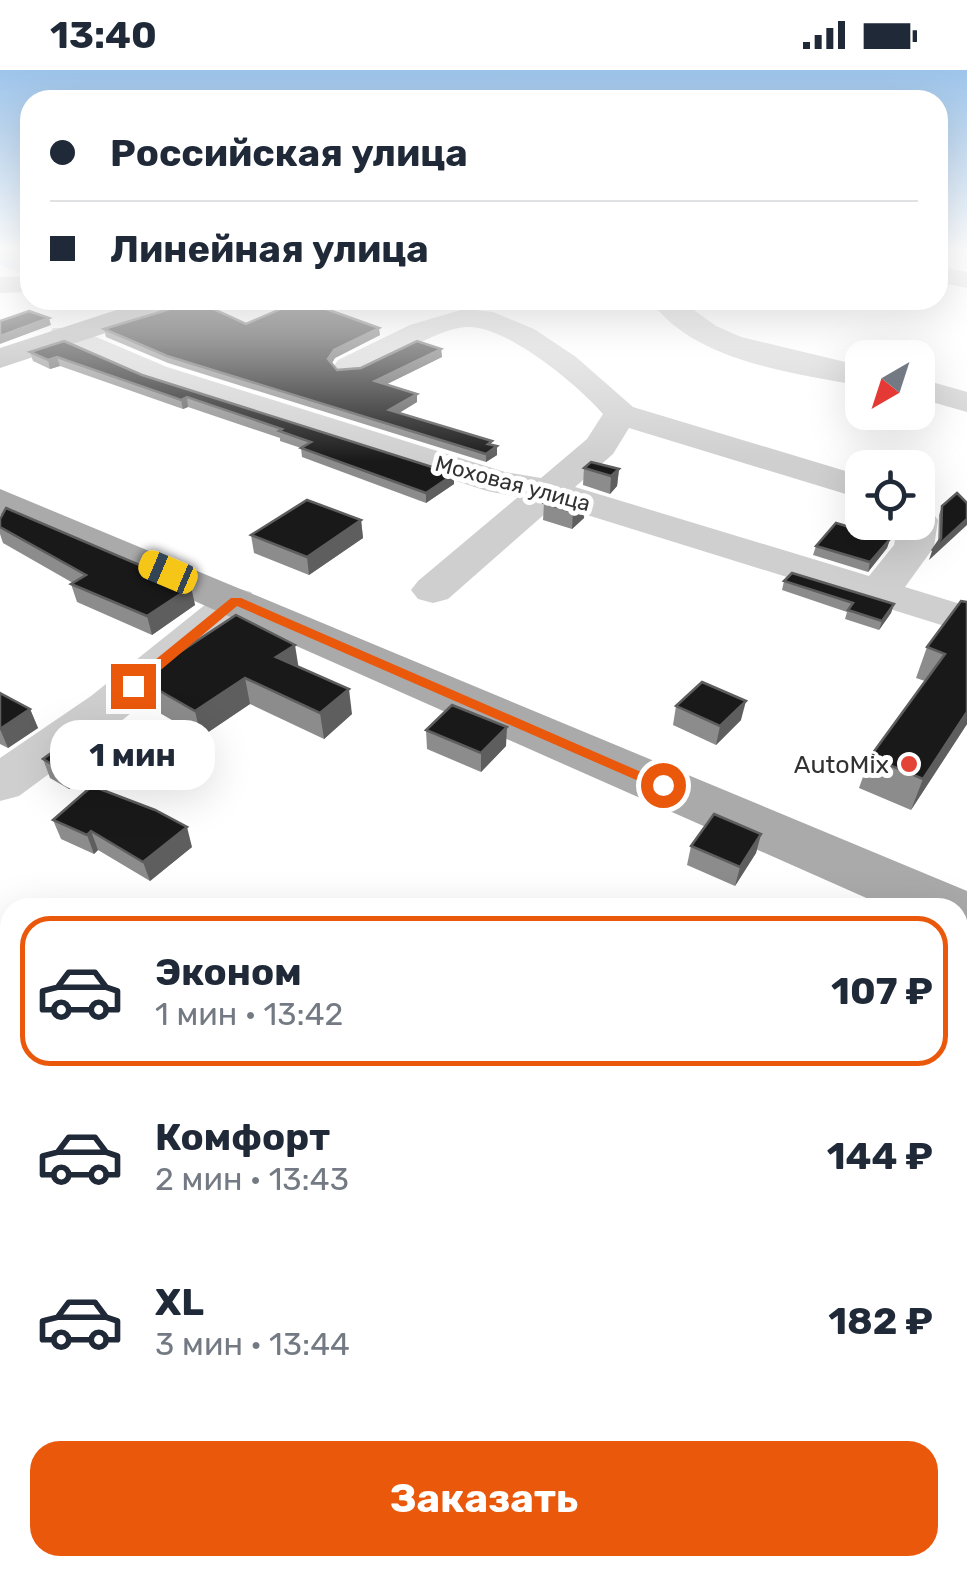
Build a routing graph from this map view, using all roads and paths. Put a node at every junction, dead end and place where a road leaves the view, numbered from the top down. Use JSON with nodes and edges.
{"nodes":[{"id":1,"x":93,"y":320,"type":"edge"},
{"id":2,"x":110,"y":320,"type":"edge"},
{"id":3,"x":455,"y":320,"type":"edge"},
{"id":4,"x":484,"y":320,"type":"edge"},
{"id":5,"x":690,"y":320,"type":"edge"},
{"id":6,"x":64,"y":334,"type":"junction"},
{"id":7,"x":0,"y":359,"type":"edge"},
{"id":8,"x":349,"y":366,"type":"edge"},
{"id":9,"x":845,"y":372,"type":"edge"},
{"id":10,"x":935,"y":393,"type":"edge"},
{"id":11,"x":967,"y":402,"type":"edge"},
{"id":12,"x":620,"y":414,"type":"junction"},
{"id":13,"x":845,"y":483,"type":"edge"},
{"id":14,"x":547,"y":490,"type":"junction"},
{"id":15,"x":0,"y":500,"type":"edge"},
{"id":16,"x":915,"y":540,"type":"edge"},
{"id":17,"x":433,"y":590,"type":"dead end"},
{"id":18,"x":880,"y":592,"type":"junction"},
{"id":19,"x":236,"y":601,"type":"junction"},
{"id":20,"x":967,"y":620,"type":"edge"},
{"id":21,"x":0,"y":783,"type":"edge"},
{"id":22,"x":925,"y":898,"type":"edge"}],
"edges":[{"from":1,"to":6,"type":"main road"},
{"from":2,"to":6,"type":"main road"},
{"from":3,"to":8,"type":"street"},
{"from":4,"to":12,"type":"street"},
{"from":5,"to":9,"type":"street"},
{"from":6,"to":7,"type":"main road"},
{"from":6,"to":14,"type":"street","name":"Моховая улица"},
{"from":10,"to":11,"type":"street"},
{"from":12,"to":13,"type":"street"},
{"from":12,"to":14,"type":"street"},
{"from":14,"to":17,"type":"street"},
{"from":14,"to":18,"type":"street","name":"Моховая улица"},
{"from":15,"to":19,"type":"main road"},
{"from":16,"to":18,"type":"street"},
{"from":18,"to":20,"type":"street","name":"Моховая улица"},
{"from":19,"to":21,"type":"street"},
{"from":19,"to":22,"type":"main road"}]}
